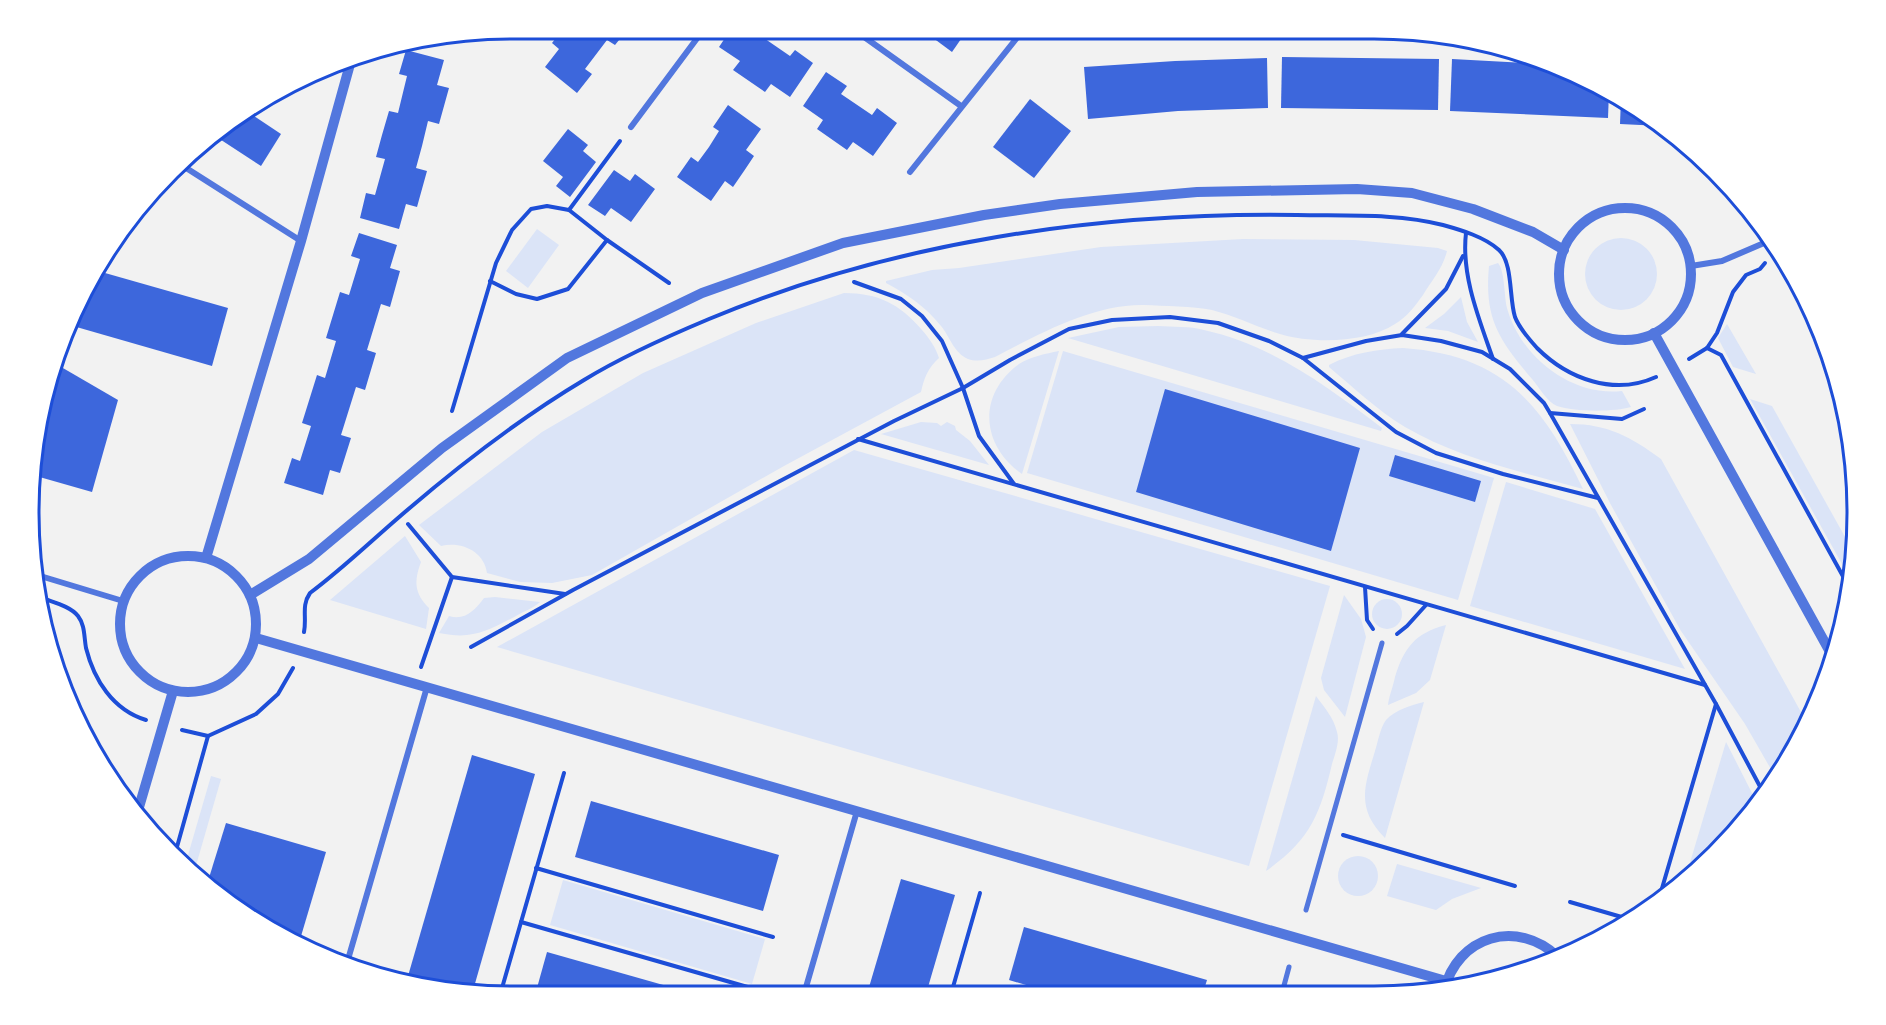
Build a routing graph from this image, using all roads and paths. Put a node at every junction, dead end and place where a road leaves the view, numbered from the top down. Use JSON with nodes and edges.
{"nodes":[{"id":1,"x":697,"y":39,"type":"edge"},
{"id":2,"x":867,"y":39,"type":"edge"},
{"id":3,"x":1016,"y":39,"type":"edge"},
{"id":4,"x":349,"y":68,"type":"edge"},
{"id":5,"x":961,"y":106,"type":"junction"},
{"id":6,"x":631,"y":128,"type":"dead end"},
{"id":7,"x":624,"y":135,"type":"dead end"},
{"id":8,"x":188,"y":169,"type":"edge"},
{"id":9,"x":910,"y":172,"type":"dead end"},
{"id":10,"x":569,"y":210,"type":"junction"},
{"id":11,"x":1466,"y":232,"type":"junction"},
{"id":12,"x":607,"y":240,"type":"junction"},
{"id":13,"x":301,"y":241,"type":"junction"},
{"id":14,"x":1763,"y":243,"type":"edge"},
{"id":15,"x":1564,"y":250,"type":"junction"},
{"id":16,"x":1768,"y":250,"type":"edge"},
{"id":17,"x":1464,"y":255,"type":"junction"},
{"id":18,"x":1691,"y":266,"type":"junction"},
{"id":19,"x":490,"y":281,"type":"junction"},
{"id":20,"x":854,"y":282,"type":"dead end"},
{"id":21,"x":669,"y":283,"type":"dead end"},
{"id":22,"x":1654,"y":333,"type":"junction"},
{"id":23,"x":1402,"y":335,"type":"junction"},
{"id":24,"x":1707,"y":348,"type":"junction"},
{"id":25,"x":1696,"y":355,"type":"dead end"},
{"id":26,"x":1303,"y":358,"type":"junction"},
{"id":27,"x":1493,"y":359,"type":"junction"},
{"id":28,"x":1651,"y":380,"type":"dead end"},
{"id":29,"x":963,"y":388,"type":"junction"},
{"id":30,"x":1644,"y":409,"type":"dead end"},
{"id":31,"x":452,"y":411,"type":"dead end"},
{"id":32,"x":1550,"y":413,"type":"junction"},
{"id":33,"x":858,"y":439,"type":"junction"},
{"id":34,"x":1014,"y":485,"type":"junction"},
{"id":35,"x":1598,"y":498,"type":"junction"},
{"id":36,"x":408,"y":524,"type":"dead end"},
{"id":37,"x":206,"y":558,"type":"junction"},
{"id":38,"x":1843,"y":576,"type":"edge"},
{"id":39,"x":43,"y":577,"type":"edge"},
{"id":40,"x":452,"y":578,"type":"junction"},
{"id":41,"x":1365,"y":587,"type":"junction"},
{"id":42,"x":566,"y":594,"type":"junction"},
{"id":43,"x":250,"y":595,"type":"junction"},
{"id":44,"x":47,"y":599,"type":"edge"},
{"id":45,"x":123,"y":601,"type":"junction"},
{"id":46,"x":1426,"y":605,"type":"junction"},
{"id":47,"x":305,"y":627,"type":"dead end"},
{"id":48,"x":256,"y":638,"type":"junction"},
{"id":49,"x":1382,"y":644,"type":"junction"},
{"id":50,"x":471,"y":647,"type":"dead end"},
{"id":51,"x":1827,"y":647,"type":"edge"},
{"id":52,"x":290,"y":674,"type":"dead end"},
{"id":53,"x":415,"y":683,"type":"junction"},
{"id":54,"x":1705,"y":685,"type":"junction"},
{"id":55,"x":427,"y":687,"type":"junction"},
{"id":56,"x":173,"y":691,"type":"junction"},
{"id":57,"x":1716,"y":704,"type":"junction"},
{"id":58,"x":134,"y":716,"type":"dead end"},
{"id":59,"x":187,"y":732,"type":"dead end"},
{"id":60,"x":208,"y":736,"type":"junction"},
{"id":61,"x":564,"y":773,"type":"dead end"},
{"id":62,"x":1760,"y":786,"type":"edge"},
{"id":63,"x":140,"y":804,"type":"edge"},
{"id":64,"x":857,"y":811,"type":"junction"},
{"id":65,"x":1328,"y":831,"type":"junction"},
{"id":66,"x":177,"y":846,"type":"edge"},
{"id":67,"x":536,"y":868,"type":"junction"},
{"id":68,"x":1515,"y":886,"type":"dead end"},
{"id":69,"x":1662,"y":888,"type":"edge"},
{"id":70,"x":980,"y":893,"type":"dead end"},
{"id":71,"x":1570,"y":902,"type":"dead end"},
{"id":72,"x":1306,"y":910,"type":"dead end"},
{"id":73,"x":1620,"y":917,"type":"edge"},
{"id":74,"x":521,"y":922,"type":"junction"},
{"id":75,"x":773,"y":937,"type":"dead end"},
{"id":76,"x":1551,"y":952,"type":"edge"},
{"id":77,"x":349,"y":957,"type":"edge"},
{"id":78,"x":1289,"y":967,"type":"dead end"},
{"id":79,"x":1447,"y":980,"type":"edge"},
{"id":80,"x":1432,"y":982,"type":"edge"},
{"id":81,"x":503,"y":986,"type":"edge"},
{"id":82,"x":744,"y":986,"type":"edge"},
{"id":83,"x":806,"y":986,"type":"edge"},
{"id":84,"x":953,"y":986,"type":"edge"},
{"id":85,"x":1284,"y":986,"type":"edge"}],
"edges":[{"from":1,"to":6,"type":"street"},
{"from":2,"to":5,"type":"street"},
{"from":3,"to":5,"type":"street"},
{"from":4,"to":13,"type":"street"},
{"from":5,"to":9,"type":"street"},
{"from":7,"to":10,"type":"path"},
{"from":8,"to":13,"type":"street"},
{"from":10,"to":12,"type":"path"},
{"from":10,"to":19,"type":"path"},
{"from":11,"to":17,"type":"path"},
{"from":11,"to":28,"type":"path"},
{"from":11,"to":47,"type":"path"},
{"from":12,"to":19,"type":"path"},
{"from":12,"to":21,"type":"path"},
{"from":13,"to":37,"type":"street"},
{"from":14,"to":18,"type":"street"},
{"from":15,"to":18,"type":"street"},
{"from":15,"to":22,"type":"street"},
{"from":15,"to":43,"type":"street"},
{"from":16,"to":24,"type":"path"},
{"from":17,"to":23,"type":"path"},
{"from":17,"to":27,"type":"path"},
{"from":18,"to":22,"type":"street"},
{"from":19,"to":31,"type":"path"},
{"from":20,"to":29,"type":"path"},
{"from":22,"to":51,"type":"street"},
{"from":23,"to":26,"type":"path"},
{"from":23,"to":27,"type":"path"},
{"from":24,"to":25,"type":"path"},
{"from":24,"to":38,"type":"path"},
{"from":26,"to":29,"type":"path"},
{"from":26,"to":35,"type":"path"},
{"from":27,"to":32,"type":"path"},
{"from":29,"to":33,"type":"path"},
{"from":29,"to":34,"type":"path"},
{"from":30,"to":32,"type":"path"},
{"from":32,"to":35,"type":"path"},
{"from":33,"to":34,"type":"path"},
{"from":33,"to":42,"type":"path"},
{"from":34,"to":41,"type":"path"},
{"from":35,"to":54,"type":"path"},
{"from":36,"to":40,"type":"path"},
{"from":37,"to":43,"type":"street"},
{"from":37,"to":45,"type":"street"},
{"from":39,"to":45,"type":"street"},
{"from":40,"to":42,"type":"path"},
{"from":40,"to":53,"type":"path"},
{"from":41,"to":46,"type":"path"},
{"from":41,"to":49,"type":"path"},
{"from":42,"to":50,"type":"path"},
{"from":43,"to":48,"type":"street"},
{"from":44,"to":58,"type":"path"},
{"from":45,"to":56,"type":"street"},
{"from":46,"to":49,"type":"path"},
{"from":46,"to":54,"type":"path"},
{"from":48,"to":53,"type":"street"},
{"from":48,"to":56,"type":"street"},
{"from":49,"to":65,"type":"street"},
{"from":52,"to":60,"type":"path"},
{"from":53,"to":55,"type":"street"},
{"from":54,"to":57,"type":"path"},
{"from":55,"to":64,"type":"street"},
{"from":55,"to":77,"type":"street"},
{"from":56,"to":63,"type":"street"},
{"from":57,"to":62,"type":"path"},
{"from":57,"to":69,"type":"path"},
{"from":59,"to":60,"type":"path"},
{"from":60,"to":66,"type":"path"},
{"from":61,"to":67,"type":"path"},
{"from":64,"to":80,"type":"street"},
{"from":64,"to":83,"type":"street"},
{"from":65,"to":68,"type":"path"},
{"from":65,"to":72,"type":"street"},
{"from":67,"to":74,"type":"path"},
{"from":67,"to":75,"type":"path"},
{"from":70,"to":84,"type":"path"},
{"from":71,"to":73,"type":"path"},
{"from":74,"to":81,"type":"path"},
{"from":74,"to":82,"type":"path"},
{"from":76,"to":79,"type":"street"},
{"from":78,"to":85,"type":"street"}]}
